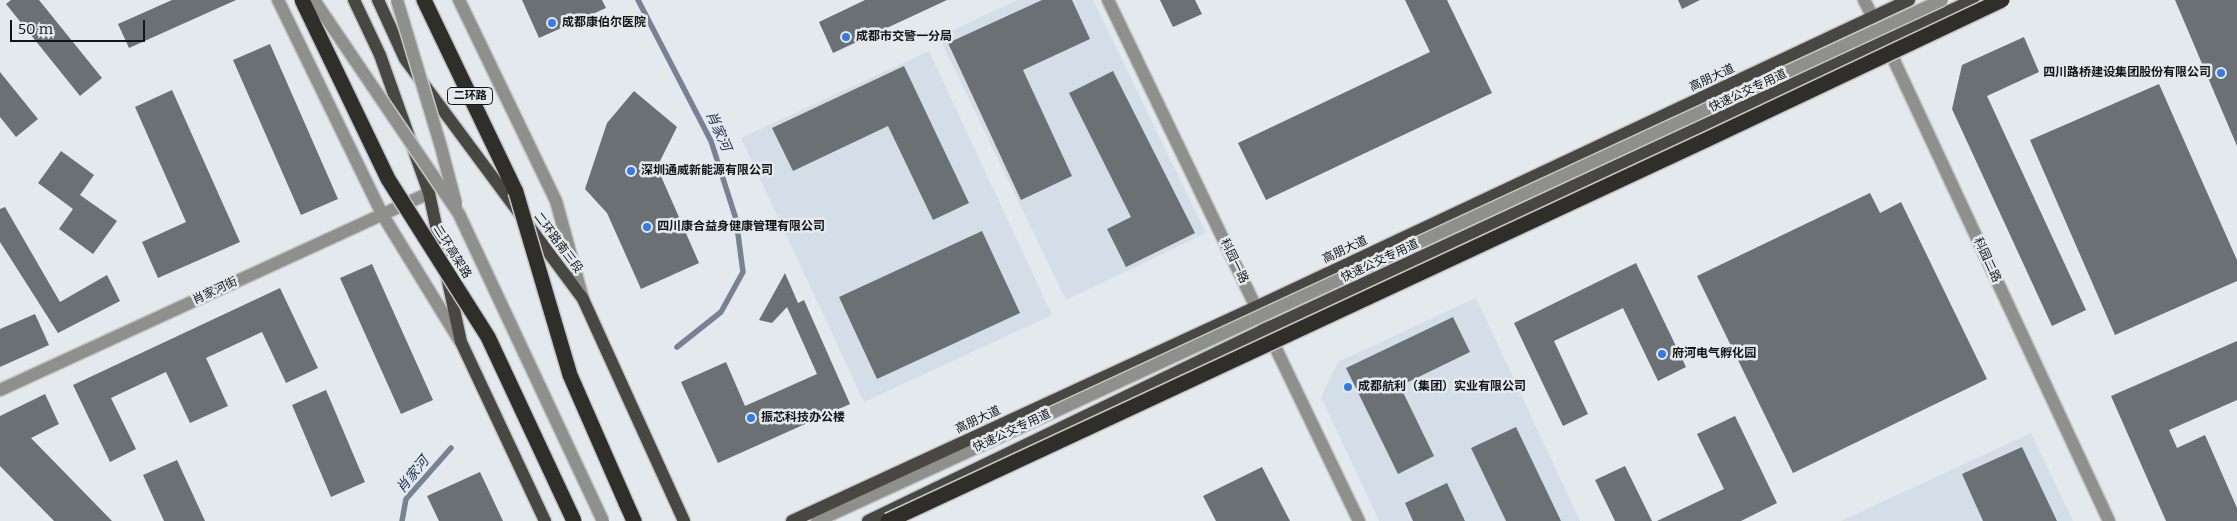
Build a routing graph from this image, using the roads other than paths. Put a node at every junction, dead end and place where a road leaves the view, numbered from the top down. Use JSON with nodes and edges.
{"nodes":[{"id":1,"x":278,"y":0,"type":"edge"},
{"id":2,"x":302,"y":0,"type":"edge"},
{"id":3,"x":314,"y":0,"type":"edge"},
{"id":4,"x":354,"y":0,"type":"edge"},
{"id":5,"x":378,"y":0,"type":"edge"},
{"id":6,"x":397,"y":0,"type":"edge"},
{"id":7,"x":424,"y":0,"type":"edge"},
{"id":8,"x":459,"y":0,"type":"edge"},
{"id":9,"x":1108,"y":0,"type":"edge"},
{"id":10,"x":1864,"y":0,"type":"edge"},
{"id":11,"x":1909,"y":0,"type":"edge"},
{"id":12,"x":1942,"y":0,"type":"edge"},
{"id":13,"x":1973,"y":0,"type":"edge"},
{"id":14,"x":2002,"y":0,"type":"edge"},
{"id":15,"x":1873,"y":17,"type":"junction"},
{"id":16,"x":1885,"y":41,"type":"junction"},
{"id":17,"x":429,"y":193,"type":"junction"},
{"id":18,"x":382,"y":214,"type":"junction"},
{"id":19,"x":458,"y":214,"type":"junction"},
{"id":20,"x":583,"y":299,"type":"junction"},
{"id":21,"x":1256,"y":307,"type":"junction"},
{"id":22,"x":1266,"y":329,"type":"junction"},
{"id":23,"x":461,"y":342,"type":"junction"},
{"id":24,"x":0,"y":390,"type":"edge"},
{"id":25,"x":545,"y":521,"type":"edge"},
{"id":26,"x":574,"y":521,"type":"edge"},
{"id":27,"x":603,"y":521,"type":"edge"},
{"id":28,"x":634,"y":521,"type":"edge"},
{"id":29,"x":684,"y":521,"type":"edge"},
{"id":30,"x":792,"y":521,"type":"edge"},
{"id":31,"x":817,"y":521,"type":"edge"},
{"id":32,"x":868,"y":521,"type":"edge"},
{"id":33,"x":888,"y":521,"type":"edge"},
{"id":34,"x":1359,"y":521,"type":"edge"},
{"id":35,"x":2109,"y":521,"type":"edge"}],
"edges":[{"from":1,"to":18,"type":"street"},
{"from":2,"to":26,"type":"highway","name":"二环高架路","bridge":true},
{"from":3,"to":19,"type":"street","bridge":true},
{"from":4,"to":17,"type":"main road"},
{"from":5,"to":20,"type":"main road","name":"二环路南三段"},
{"from":6,"to":19,"type":"street","bridge":true},
{"from":7,"to":28,"type":"highway","number":"二环路","bridge":true},
{"from":8,"to":20,"type":"street"},
{"from":9,"to":21,"type":"street","name":"科园一路"},
{"from":10,"to":15,"type":"street","name":"科园二路"},
{"from":11,"to":15,"type":"main road","name":"高朋大道"},
{"from":12,"to":31,"type":"street","name":"快速公交专用道","bridge":true},
{"from":13,"to":16,"type":"main road"},
{"from":14,"to":33,"type":"highway","bridge":true},
{"from":15,"to":16,"type":"street","name":"科园二路"},
{"from":15,"to":21,"type":"main road","name":"高朋大道"},
{"from":16,"to":22,"type":"main road"},
{"from":16,"to":35,"type":"street","name":"科园二路"},
{"from":17,"to":18,"type":"street","name":"肖家河街"},
{"from":17,"to":23,"type":"main road"},
{"from":18,"to":23,"type":"street"},
{"from":18,"to":24,"type":"street","name":"肖家河街"},
{"from":19,"to":27,"type":"street","bridge":true},
{"from":20,"to":29,"type":"main road","name":"二环路南三段"},
{"from":21,"to":22,"type":"street","name":"科园一路"},
{"from":21,"to":30,"type":"main road","name":"高朋大道"},
{"from":22,"to":32,"type":"main road"},
{"from":22,"to":34,"type":"street","name":"科园一路"},
{"from":23,"to":25,"type":"main road"}]}
